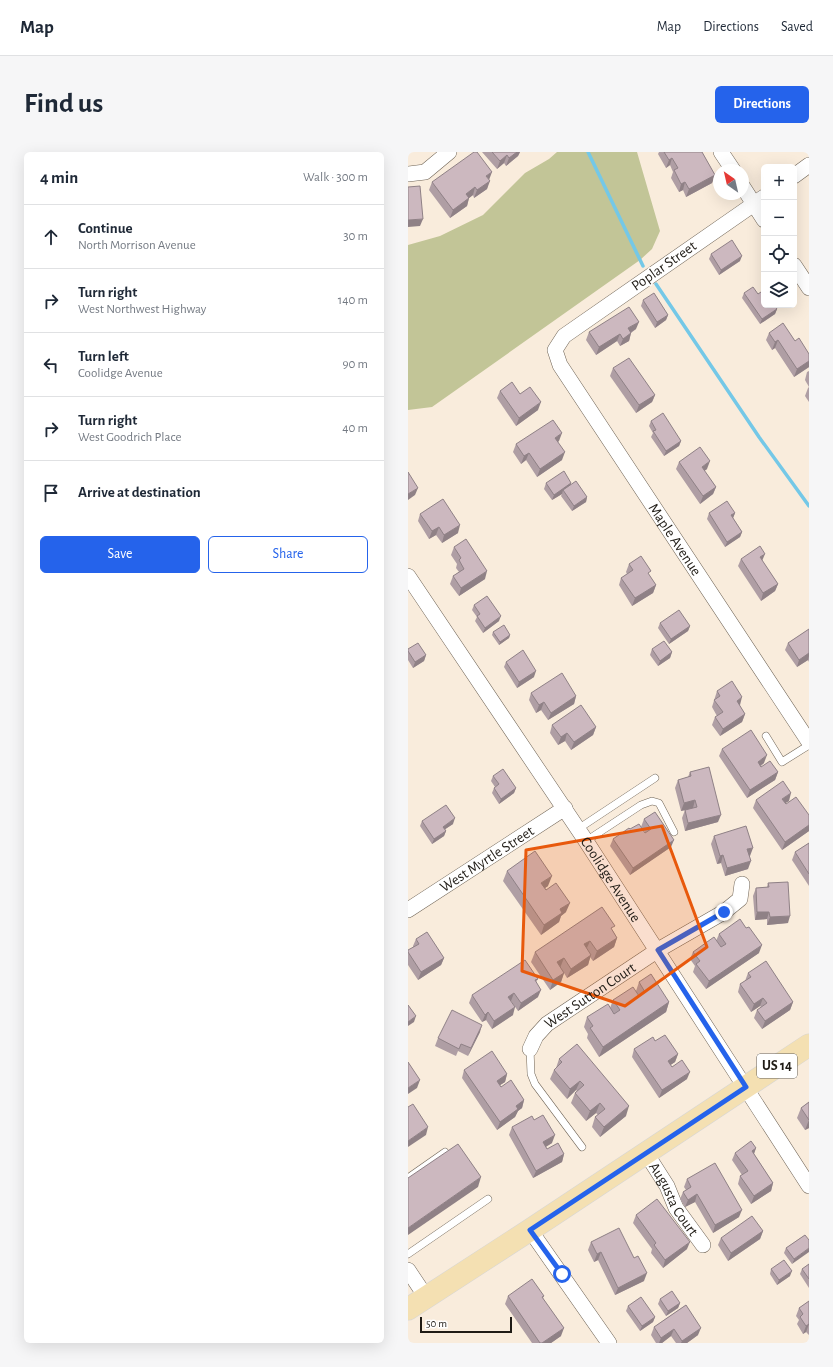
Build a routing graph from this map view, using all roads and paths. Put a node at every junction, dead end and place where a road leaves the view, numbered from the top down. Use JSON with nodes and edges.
{"nodes":[{"id":1,"x":449,"y":152,"type":"edge"},
{"id":2,"x":722,"y":152,"type":"edge"},
{"id":3,"x":729,"y":164,"type":"edge"},
{"id":4,"x":809,"y":166,"type":"edge"},
{"id":5,"x":408,"y":174,"type":"edge"},
{"id":6,"x":797,"y":174,"type":"edge"},
{"id":7,"x":749,"y":192,"type":"edge"},
{"id":8,"x":759,"y":200,"type":"edge"},
{"id":9,"x":797,"y":270,"type":"edge"},
{"id":10,"x":809,"y":288,"type":"edge"},
{"id":11,"x":564,"y":336,"type":"joint"},
{"id":12,"x":409,"y":578,"type":"edge"},
{"id":13,"x":766,"y":736,"type":"dead end"},
{"id":14,"x":809,"y":742,"type":"edge"},
{"id":15,"x":809,"y":745,"type":"edge"},
{"id":16,"x":655,"y":778,"type":"dead end"},
{"id":17,"x":565,"y":808,"type":"junction"},
{"id":18,"x":674,"y":832,"type":"dead end"},
{"id":19,"x":582,"y":835,"type":"junction"},
{"id":20,"x":742,"y":884,"type":"dead end"},
{"id":21,"x":408,"y":910,"type":"edge"},
{"id":22,"x":658,"y":950,"type":"junction"},
{"id":23,"x":809,"y":1045,"type":"edge"},
{"id":24,"x":530,"y":1049,"type":"joint"},
{"id":25,"x":746,"y":1087,"type":"junction"},
{"id":26,"x":582,"y":1147,"type":"dead end"},
{"id":27,"x":445,"y":1152,"type":"edge"},
{"id":28,"x":646,"y":1153,"type":"junction"},
{"id":29,"x":408,"y":1178,"type":"edge"},
{"id":30,"x":809,"y":1186,"type":"edge"},
{"id":31,"x":488,"y":1199,"type":"dead end"},
{"id":32,"x":530,"y":1230,"type":"junction"},
{"id":33,"x":702,"y":1245,"type":"dead end"},
{"id":34,"x":408,"y":1254,"type":"edge"},
{"id":35,"x":408,"y":1270,"type":"edge"},
{"id":36,"x":426,"y":1297,"type":"junction"},
{"id":37,"x":408,"y":1309,"type":"edge"},
{"id":38,"x":609,"y":1343,"type":"edge"}],
"edges":[{"from":1,"to":5,"type":"street"},
{"from":2,"to":3,"type":"street"},
{"from":4,"to":6,"type":"street"},
{"from":7,"to":8,"type":"street"},
{"from":8,"to":11,"type":"street","name":"Poplar Street"},
{"from":9,"to":10,"type":"street"},
{"from":11,"to":14,"type":"street","name":"Maple Avenue"},
{"from":12,"to":17,"type":"street","name":"Coolidge Avenue"},
{"from":13,"to":15,"type":"lane"},
{"from":16,"to":19,"type":"lane"},
{"from":17,"to":19,"type":"street","name":"Coolidge Avenue"},
{"from":17,"to":21,"type":"street","name":"West Myrtle Street"},
{"from":18,"to":19,"type":"lane"},
{"from":19,"to":22,"type":"street","name":"Coolidge Avenue"},
{"from":20,"to":22,"type":"street","name":"West Sutton Court"},
{"from":22,"to":24,"type":"street","name":"West Sutton Court"},
{"from":22,"to":25,"type":"street","name":"Coolidge Avenue"},
{"from":23,"to":25,"type":"main road","number":"US 14"},
{"from":24,"to":26,"type":"lane"},
{"from":25,"to":28,"type":"main road","number":"US 14"},
{"from":25,"to":30,"type":"street","name":"Coolidge Avenue"},
{"from":27,"to":29,"type":"lane"},
{"from":28,"to":32,"type":"main road","number":"US 14"},
{"from":28,"to":33,"type":"street","name":"Augusta Court"},
{"from":31,"to":34,"type":"lane"},
{"from":32,"to":36,"type":"main road","number":"US 14"},
{"from":32,"to":38,"type":"street"},
{"from":35,"to":36,"type":"street"},
{"from":36,"to":37,"type":"main road","number":"US 14"}]}
